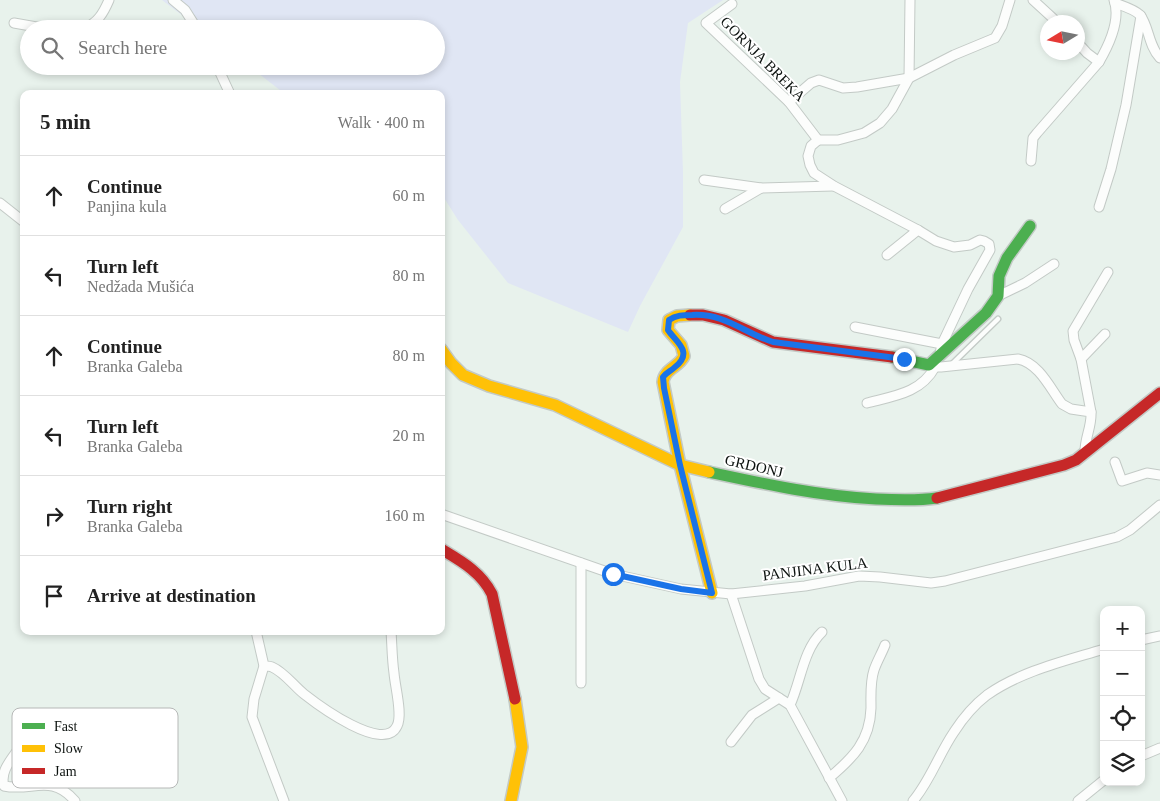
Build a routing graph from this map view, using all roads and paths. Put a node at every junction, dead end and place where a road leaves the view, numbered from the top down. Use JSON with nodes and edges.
{"nodes":[{"id":1,"x":109,"y":0,"type":"edge"},
{"id":2,"x":173,"y":0,"type":"edge"},
{"id":3,"x":910,"y":0,"type":"edge"},
{"id":4,"x":1010,"y":0,"type":"edge"},
{"id":5,"x":1033,"y":0,"type":"edge"},
{"id":6,"x":1115,"y":2,"type":"edge"},
{"id":7,"x":732,"y":4,"type":"dead end"},
{"id":8,"x":1049,"y":15,"type":"edge"},
{"id":9,"x":1141,"y":16,"type":"junction"},
{"id":10,"x":97,"y":20,"type":"edge"},
{"id":11,"x":191,"y":20,"type":"edge"},
{"id":12,"x":14,"y":23,"type":"dead end"},
{"id":13,"x":20,"y":24,"type":"edge"},
{"id":14,"x":1085,"y":50,"type":"edge"},
{"id":15,"x":1160,"y":58,"type":"edge"},
{"id":16,"x":1098,"y":62,"type":"junction"},
{"id":17,"x":221,"y":75,"type":"edge"},
{"id":18,"x":909,"y":78,"type":"junction"},
{"id":19,"x":228,"y":90,"type":"edge"},
{"id":20,"x":789,"y":102,"type":"junction"},
{"id":21,"x":818,"y":140,"type":"junction"},
{"id":22,"x":1031,"y":161,"type":"dead end"},
{"id":23,"x":704,"y":180,"type":"dead end"},
{"id":24,"x":834,"y":186,"type":"junction"},
{"id":25,"x":761,"y":188,"type":"junction"},
{"id":26,"x":0,"y":203,"type":"edge"},
{"id":27,"x":1099,"y":207,"type":"dead end"},
{"id":28,"x":725,"y":209,"type":"dead end"},
{"id":29,"x":20,"y":219,"type":"edge"},
{"id":30,"x":1030,"y":226,"type":"dead end"},
{"id":31,"x":918,"y":230,"type":"junction"},
{"id":32,"x":887,"y":255,"type":"dead end"},
{"id":33,"x":1054,"y":264,"type":"dead end"},
{"id":34,"x":1108,"y":272,"type":"dead end"},
{"id":35,"x":998,"y":296,"type":"junction"},
{"id":36,"x":998,"y":318,"type":"dead end"},
{"id":37,"x":855,"y":327,"type":"dead end"},
{"id":38,"x":1105,"y":334,"type":"dead end"},
{"id":39,"x":941,"y":349,"type":"junction"},
{"id":40,"x":445,"y":355,"type":"edge"},
{"id":41,"x":1081,"y":358,"type":"junction"},
{"id":42,"x":932,"y":366,"type":"junction"},
{"id":43,"x":950,"y":366,"type":"junction"},
{"id":44,"x":1160,"y":393,"type":"edge"},
{"id":45,"x":867,"y":403,"type":"dead end"},
{"id":46,"x":1091,"y":412,"type":"junction"},
{"id":47,"x":1085,"y":454,"type":"junction"},
{"id":48,"x":1116,"y":462,"type":"dead end"},
{"id":49,"x":680,"y":465,"type":"junction"},
{"id":50,"x":1160,"y":475,"type":"edge"},
{"id":51,"x":1160,"y":505,"type":"edge"},
{"id":52,"x":445,"y":515,"type":"edge"},
{"id":53,"x":445,"y":552,"type":"edge"},
{"id":54,"x":581,"y":563,"type":"junction"},
{"id":55,"x":712,"y":593,"type":"junction"},
{"id":56,"x":731,"y":594,"type":"junction"},
{"id":57,"x":822,"y":632,"type":"dead end"},
{"id":58,"x":257,"y":635,"type":"edge"},
{"id":59,"x":391,"y":635,"type":"edge"},
{"id":60,"x":1160,"y":636,"type":"edge"},
{"id":61,"x":1145,"y":639,"type":"edge"},
{"id":62,"x":885,"y":645,"type":"dead end"},
{"id":63,"x":1100,"y":650,"type":"edge"},
{"id":64,"x":264,"y":666,"type":"junction"},
{"id":65,"x":581,"y":683,"type":"dead end"},
{"id":66,"x":779,"y":698,"type":"junction"},
{"id":67,"x":790,"y":705,"type":"junction"},
{"id":68,"x":731,"y":742,"type":"dead end"},
{"id":69,"x":1160,"y":748,"type":"edge"},
{"id":70,"x":1145,"y":754,"type":"edge"},
{"id":71,"x":12,"y":758,"type":"edge"},
{"id":72,"x":829,"y":778,"type":"junction"},
{"id":73,"x":1100,"y":783,"type":"edge"},
{"id":74,"x":12,"y":788,"type":"edge"},
{"id":75,"x":59,"y":788,"type":"edge"},
{"id":76,"x":838,"y":800,"type":"edge"},
{"id":77,"x":75,"y":801,"type":"edge"},
{"id":78,"x":284,"y":801,"type":"edge"},
{"id":79,"x":511,"y":801,"type":"edge"},
{"id":80,"x":913,"y":801,"type":"edge"},
{"id":81,"x":1078,"y":801,"type":"edge"}],
"edges":[{"from":1,"to":10,"type":"street"},
{"from":2,"to":11,"type":"street"},
{"from":3,"to":18,"type":"street"},
{"from":4,"to":18,"type":"street"},
{"from":5,"to":8,"type":"street"},
{"from":6,"to":9,"type":"street"},
{"from":6,"to":16,"type":"street"},
{"from":7,"to":20,"type":"street","name":"GORNJA BREKA"},
{"from":9,"to":15,"type":"street"},
{"from":9,"to":27,"type":"street"},
{"from":12,"to":13,"type":"street"},
{"from":14,"to":16,"type":"street"},
{"from":16,"to":22,"type":"street"},
{"from":17,"to":19,"type":"street"},
{"from":18,"to":20,"type":"street"},
{"from":18,"to":21,"type":"street"},
{"from":20,"to":21,"type":"street","name":"GORNJA BREKA"},
{"from":21,"to":24,"type":"street"},
{"from":23,"to":25,"type":"street"},
{"from":24,"to":25,"type":"street"},
{"from":24,"to":31,"type":"street"},
{"from":25,"to":28,"type":"street"},
{"from":26,"to":29,"type":"street"},
{"from":30,"to":35,"type":"street"},
{"from":31,"to":32,"type":"street"},
{"from":31,"to":39,"type":"street"},
{"from":33,"to":35,"type":"street"},
{"from":34,"to":41,"type":"street"},
{"from":35,"to":39,"type":"street"},
{"from":36,"to":43,"type":"lane"},
{"from":37,"to":39,"type":"street"},
{"from":38,"to":41,"type":"street"},
{"from":39,"to":42,"type":"street"},
{"from":40,"to":49,"type":"street","name":"GRDONJ"},
{"from":41,"to":46,"type":"street"},
{"from":42,"to":43,"type":"street"},
{"from":42,"to":45,"type":"street"},
{"from":42,"to":49,"type":"street"},
{"from":43,"to":46,"type":"street"},
{"from":44,"to":47,"type":"street"},
{"from":46,"to":47,"type":"street"},
{"from":47,"to":49,"type":"street","name":"GRDONJ"},
{"from":48,"to":50,"type":"street"},
{"from":49,"to":55,"type":"street"},
{"from":51,"to":56,"type":"street","name":"PANJINA KULA"},
{"from":52,"to":54,"type":"street","name":"PANJINA KULA"},
{"from":53,"to":79,"type":"street"},
{"from":54,"to":55,"type":"street","name":"PANJINA KULA"},
{"from":54,"to":65,"type":"street"},
{"from":55,"to":56,"type":"street","name":"PANJINA KULA"},
{"from":56,"to":66,"type":"street"},
{"from":57,"to":67,"type":"street"},
{"from":58,"to":64,"type":"street"},
{"from":59,"to":64,"type":"street"},
{"from":60,"to":61,"type":"street"},
{"from":62,"to":72,"type":"street"},
{"from":63,"to":80,"type":"street"},
{"from":64,"to":78,"type":"street"},
{"from":66,"to":67,"type":"street"},
{"from":66,"to":68,"type":"street"},
{"from":67,"to":72,"type":"street"},
{"from":69,"to":70,"type":"street"},
{"from":71,"to":74,"type":"street"},
{"from":72,"to":76,"type":"street"},
{"from":73,"to":81,"type":"street"},
{"from":75,"to":77,"type":"street"}]}
